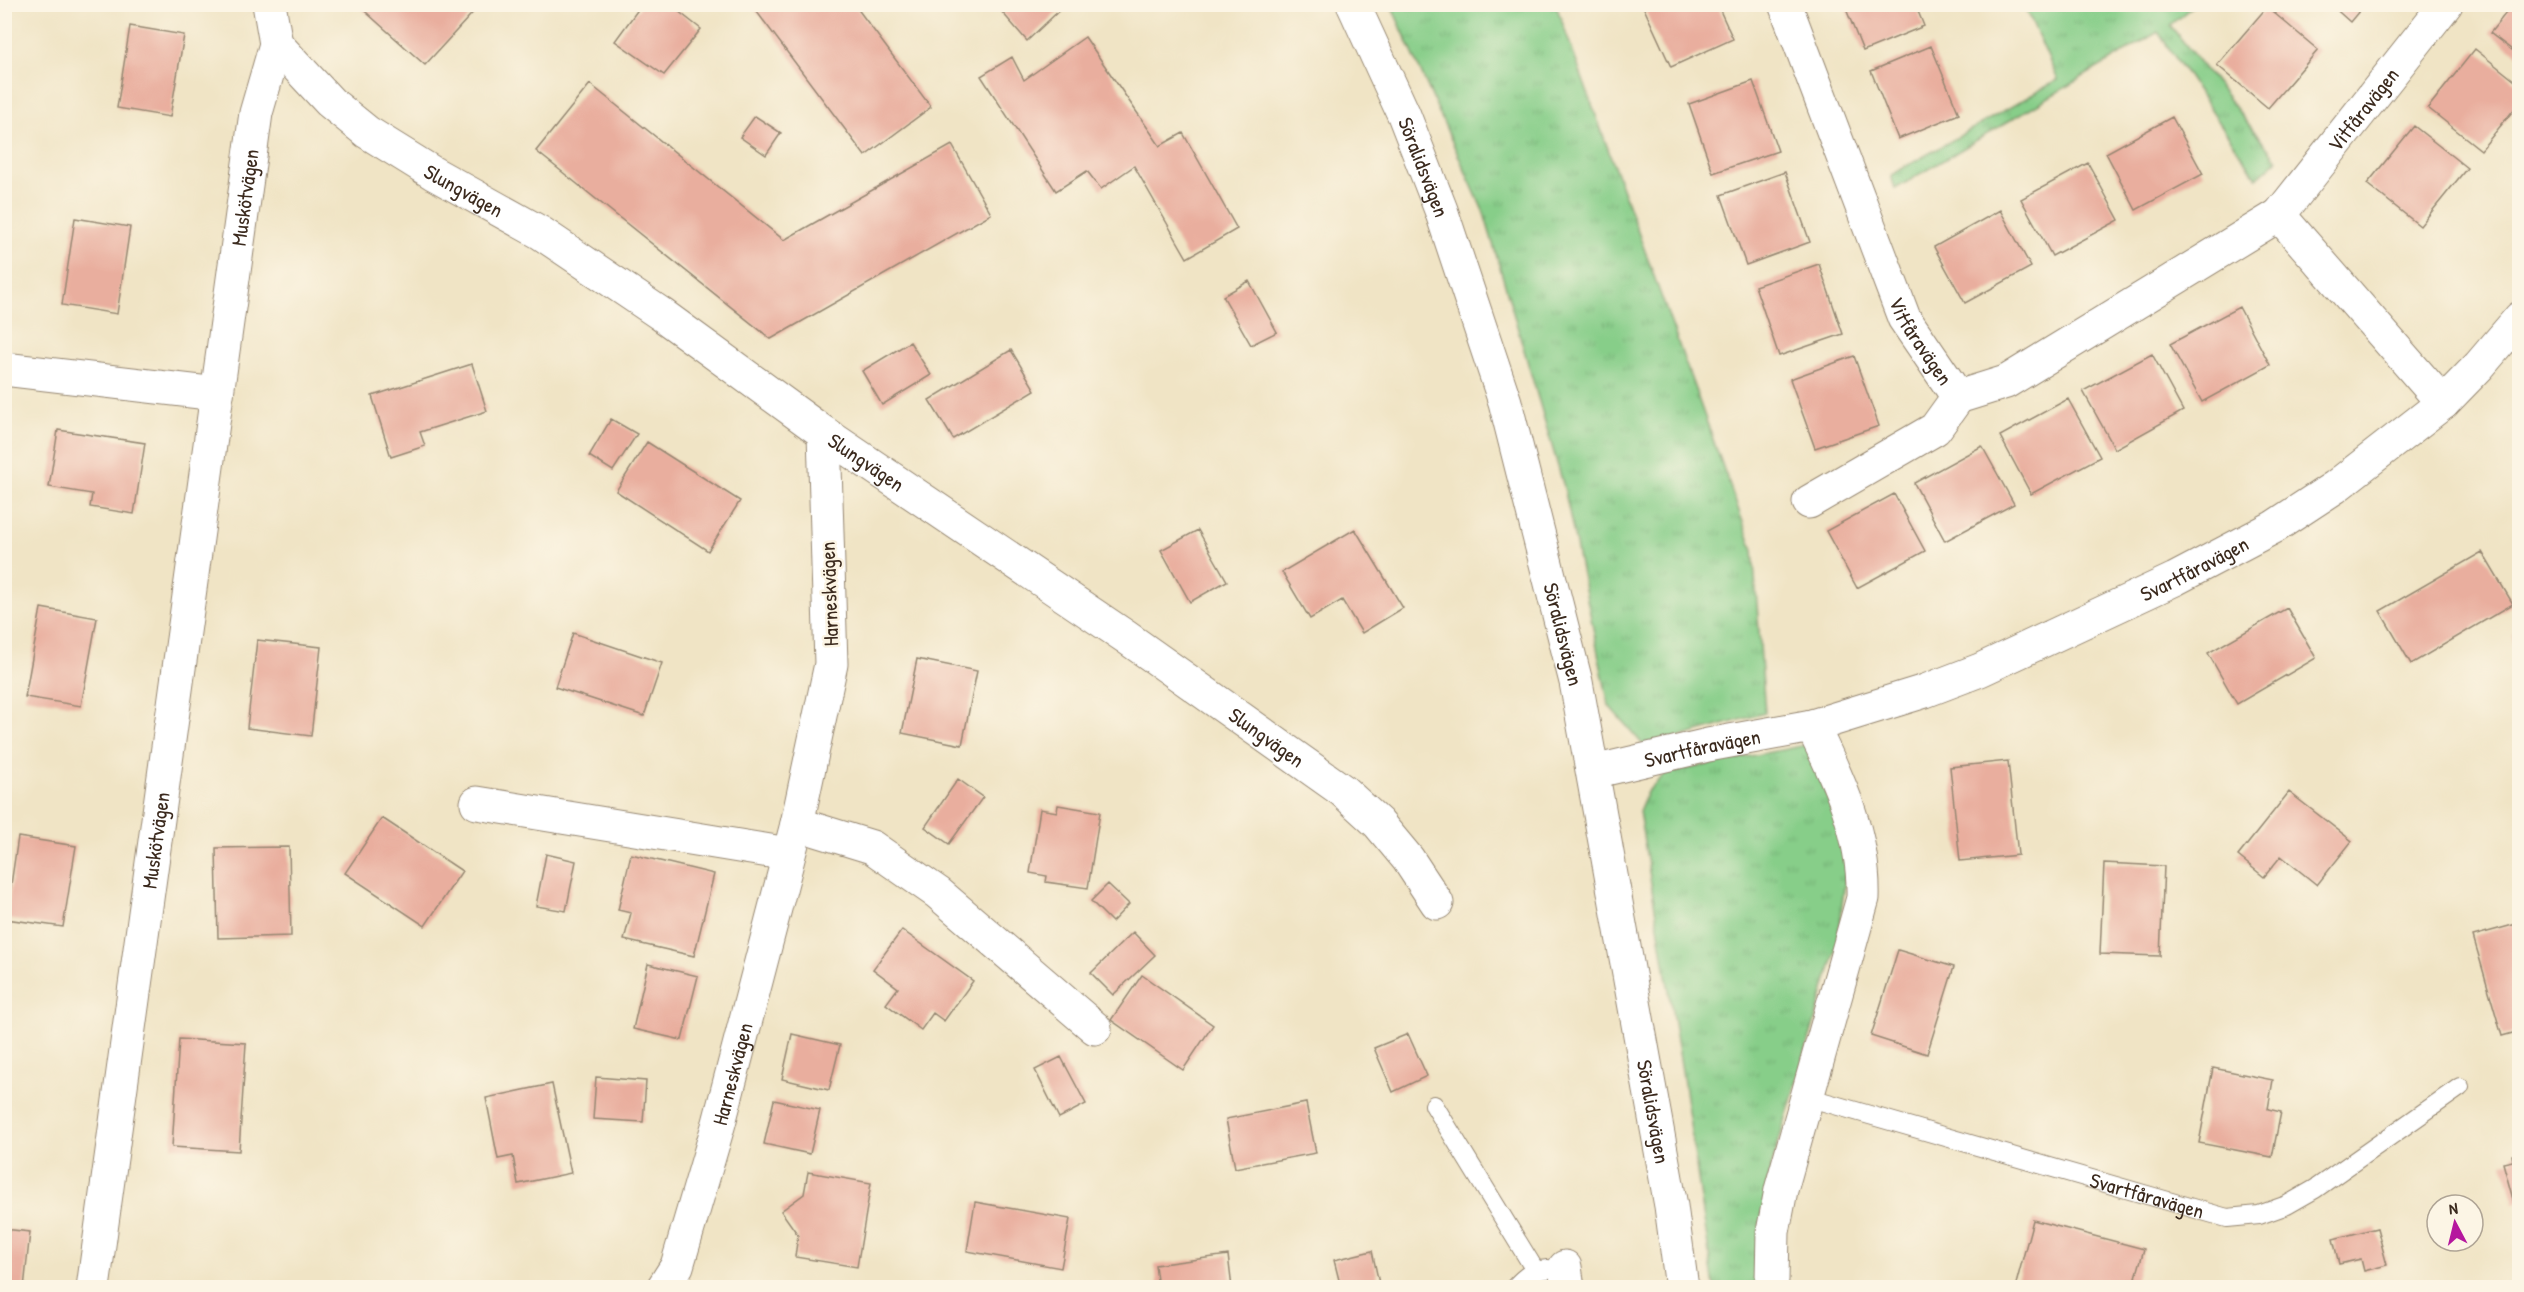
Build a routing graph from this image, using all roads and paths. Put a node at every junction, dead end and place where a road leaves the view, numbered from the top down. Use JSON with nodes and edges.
{"nodes":[{"id":1,"x":269,"y":4,"type":"edge"},
{"id":2,"x":1353,"y":4,"type":"edge"},
{"id":3,"x":1785,"y":4,"type":"edge"},
{"id":4,"x":2446,"y":4,"type":"edge"},
{"id":5,"x":276,"y":44,"type":"junction"},
{"id":6,"x":2278,"y":215,"type":"junction"},
{"id":7,"x":2520,"y":318,"type":"edge"},
{"id":8,"x":4,"y":369,"type":"edge"},
{"id":9,"x":218,"y":394,"type":"junction"},
{"id":10,"x":1958,"y":397,"type":"junction"},
{"id":11,"x":2443,"y":403,"type":"junction"},
{"id":12,"x":824,"y":433,"type":"junction"},
{"id":13,"x":1809,"y":502,"type":"dead end"},
{"id":14,"x":1812,"y":726,"type":"junction"},
{"id":15,"x":1593,"y":772,"type":"junction"},
{"id":16,"x":477,"y":803,"type":"dead end"},
{"id":17,"x":792,"y":839,"type":"junction"},
{"id":18,"x":1437,"y":903,"type":"dead end"},
{"id":19,"x":1095,"y":1028,"type":"dead end"},
{"id":20,"x":2460,"y":1087,"type":"dead end"},
{"id":21,"x":1807,"y":1097,"type":"junction"},
{"id":22,"x":1434,"y":1105,"type":"dead end"},
{"id":23,"x":1556,"y":1275,"type":"edge"},
{"id":24,"x":1772,"y":1280,"type":"dead end"},
{"id":25,"x":93,"y":1287,"type":"edge"},
{"id":26,"x":663,"y":1287,"type":"edge"},
{"id":27,"x":1514,"y":1287,"type":"edge"},
{"id":28,"x":1682,"y":1287,"type":"edge"}],
"edges":[{"from":1,"to":5,"type":"street","name":"Muskötvägen"},
{"from":2,"to":15,"type":"street","name":"Söralidsvägen"},
{"from":3,"to":10,"type":"street","name":"Vitfåravägen"},
{"from":4,"to":6,"type":"street","name":"Vitfåravägen"},
{"from":5,"to":9,"type":"street","name":"Muskötvägen"},
{"from":5,"to":12,"type":"street","name":"Slungvägen"},
{"from":6,"to":10,"type":"street","name":"Vitfåravägen"},
{"from":6,"to":11,"type":"street"},
{"from":7,"to":11,"type":"street","name":"Svartfåravägen"},
{"from":8,"to":9,"type":"street"},
{"from":9,"to":25,"type":"street","name":"Muskötvägen"},
{"from":10,"to":13,"type":"street"},
{"from":11,"to":14,"type":"street","name":"Svartfåravägen"},
{"from":12,"to":17,"type":"street","name":"Harneskvägen"},
{"from":12,"to":18,"type":"street","name":"Slungvägen"},
{"from":14,"to":15,"type":"street","name":"Svartfåravägen"},
{"from":14,"to":21,"type":"street"},
{"from":15,"to":28,"type":"street","name":"Söralidsvägen"},
{"from":16,"to":17,"type":"street"},
{"from":17,"to":19,"type":"street"},
{"from":17,"to":26,"type":"street","name":"Harneskvägen"},
{"from":20,"to":21,"type":"lane","name":"Svartfåravägen"},
{"from":21,"to":24,"type":"street"},
{"from":22,"to":23,"type":"lane"},
{"from":23,"to":27,"type":"lane"}]}
